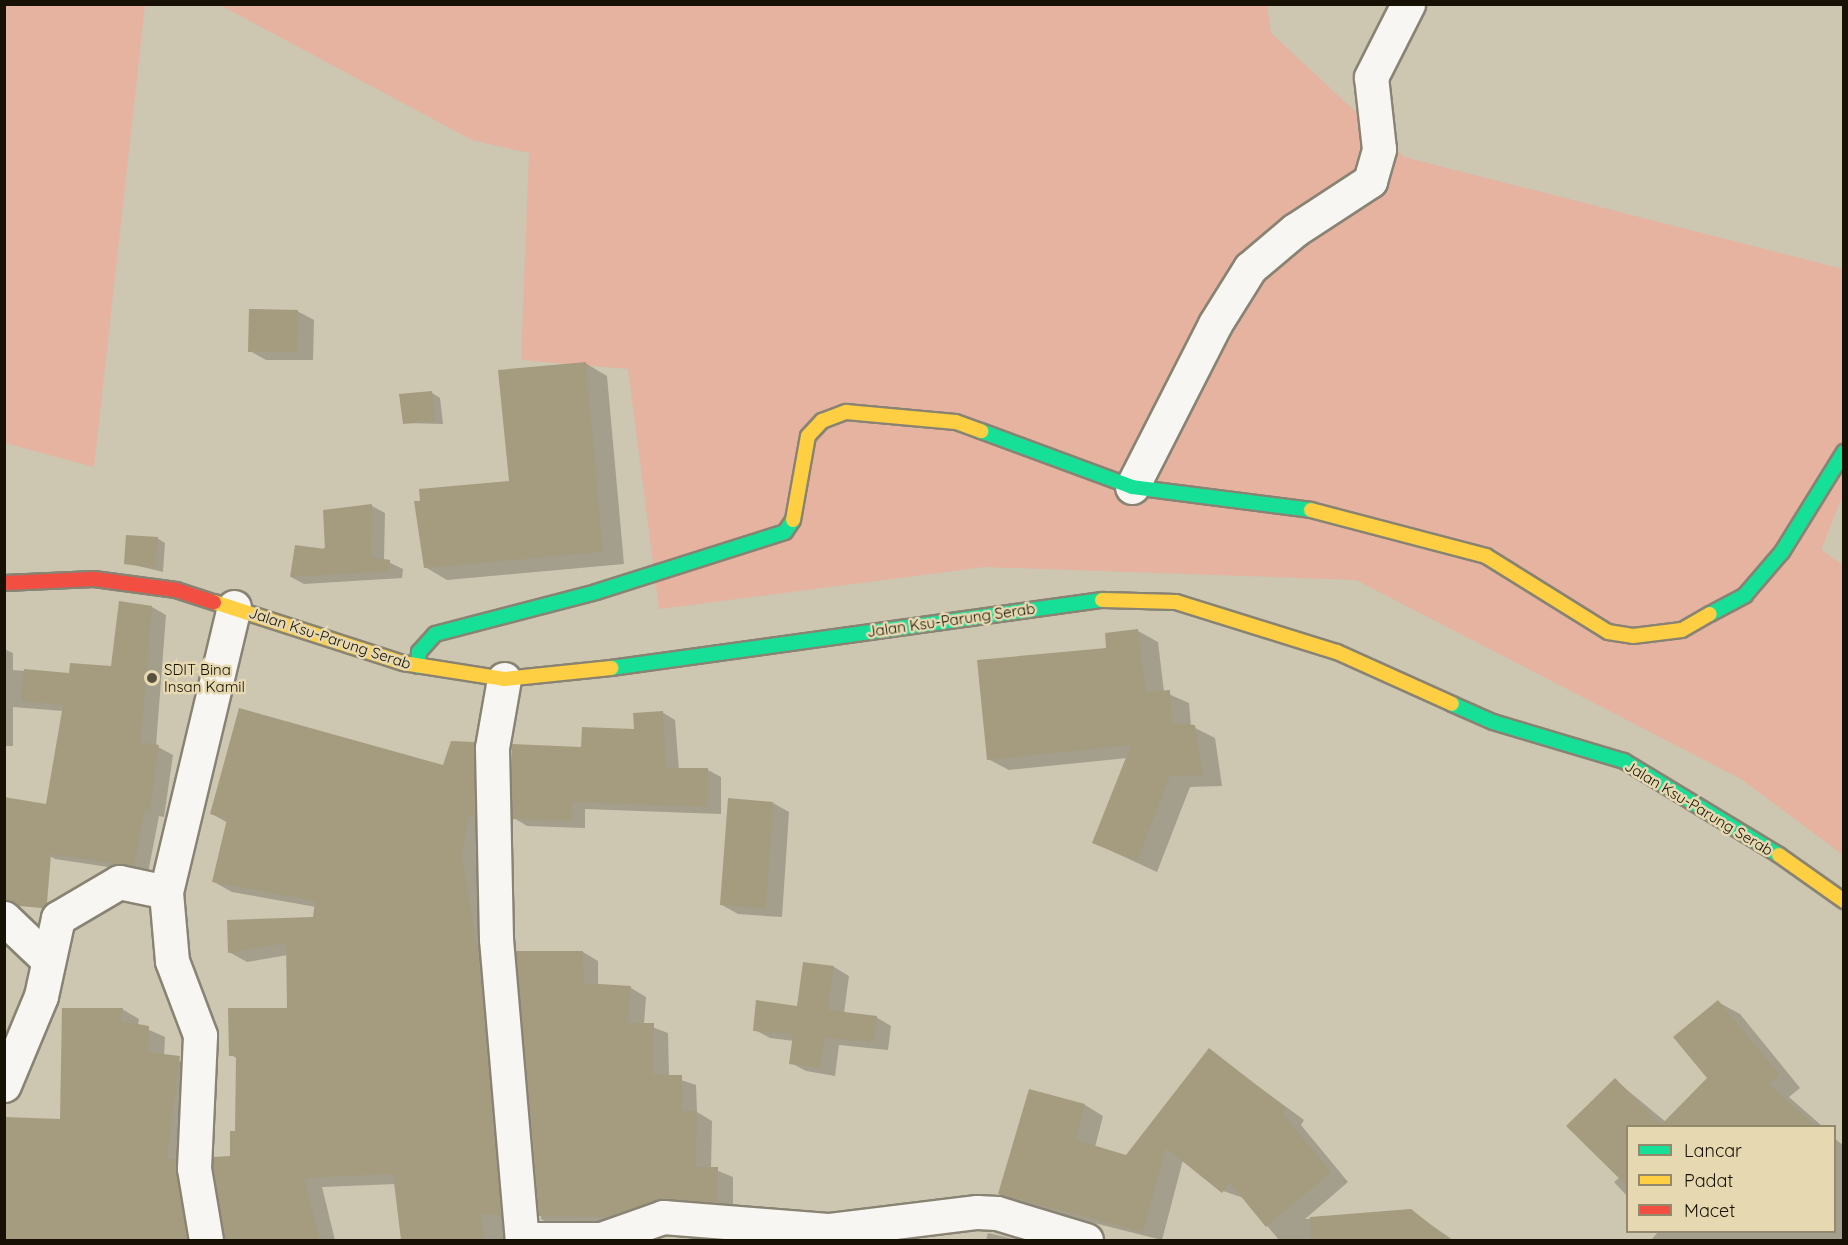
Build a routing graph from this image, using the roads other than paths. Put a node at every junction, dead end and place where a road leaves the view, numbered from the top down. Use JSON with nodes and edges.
{"nodes":[{"id":1,"x":1408,"y":4,"type":"edge"},
{"id":2,"x":1844,"y":452,"type":"edge"},
{"id":3,"x":1132,"y":487,"type":"junction"},
{"id":4,"x":4,"y":583,"type":"edge"},
{"id":5,"x":234,"y":607,"type":"junction"},
{"id":6,"x":418,"y":666,"type":"junction"},
{"id":7,"x":504,"y":679,"type":"junction"},
{"id":8,"x":166,"y":892,"type":"junction"},
{"id":9,"x":1844,"y":901,"type":"edge"},
{"id":10,"x":4,"y":918,"type":"edge"},
{"id":11,"x":48,"y":960,"type":"junction"},
{"id":12,"x":4,"y":1085,"type":"edge"},
{"id":13,"x":206,"y":1240,"type":"edge"},
{"id":14,"x":522,"y":1240,"type":"edge"},
{"id":15,"x":1086,"y":1240,"type":"edge"}],
"edges":[{"from":1,"to":3,"type":"street"},
{"from":2,"to":3,"type":"street"},
{"from":3,"to":6,"type":"street"},
{"from":4,"to":5,"type":"street","name":"Jalan Ksu-Parung Serab"},
{"from":5,"to":6,"type":"street","name":"Jalan Ksu-Parung Serab"},
{"from":5,"to":8,"type":"street"},
{"from":6,"to":7,"type":"street","name":"Jalan Ksu-Parung Serab"},
{"from":7,"to":9,"type":"street","name":"Jalan Ksu-Parung Serab"},
{"from":7,"to":14,"type":"street"},
{"from":8,"to":11,"type":"street"},
{"from":8,"to":13,"type":"street"},
{"from":10,"to":11,"type":"street"},
{"from":11,"to":12,"type":"street"},
{"from":14,"to":15,"type":"street"}]}
